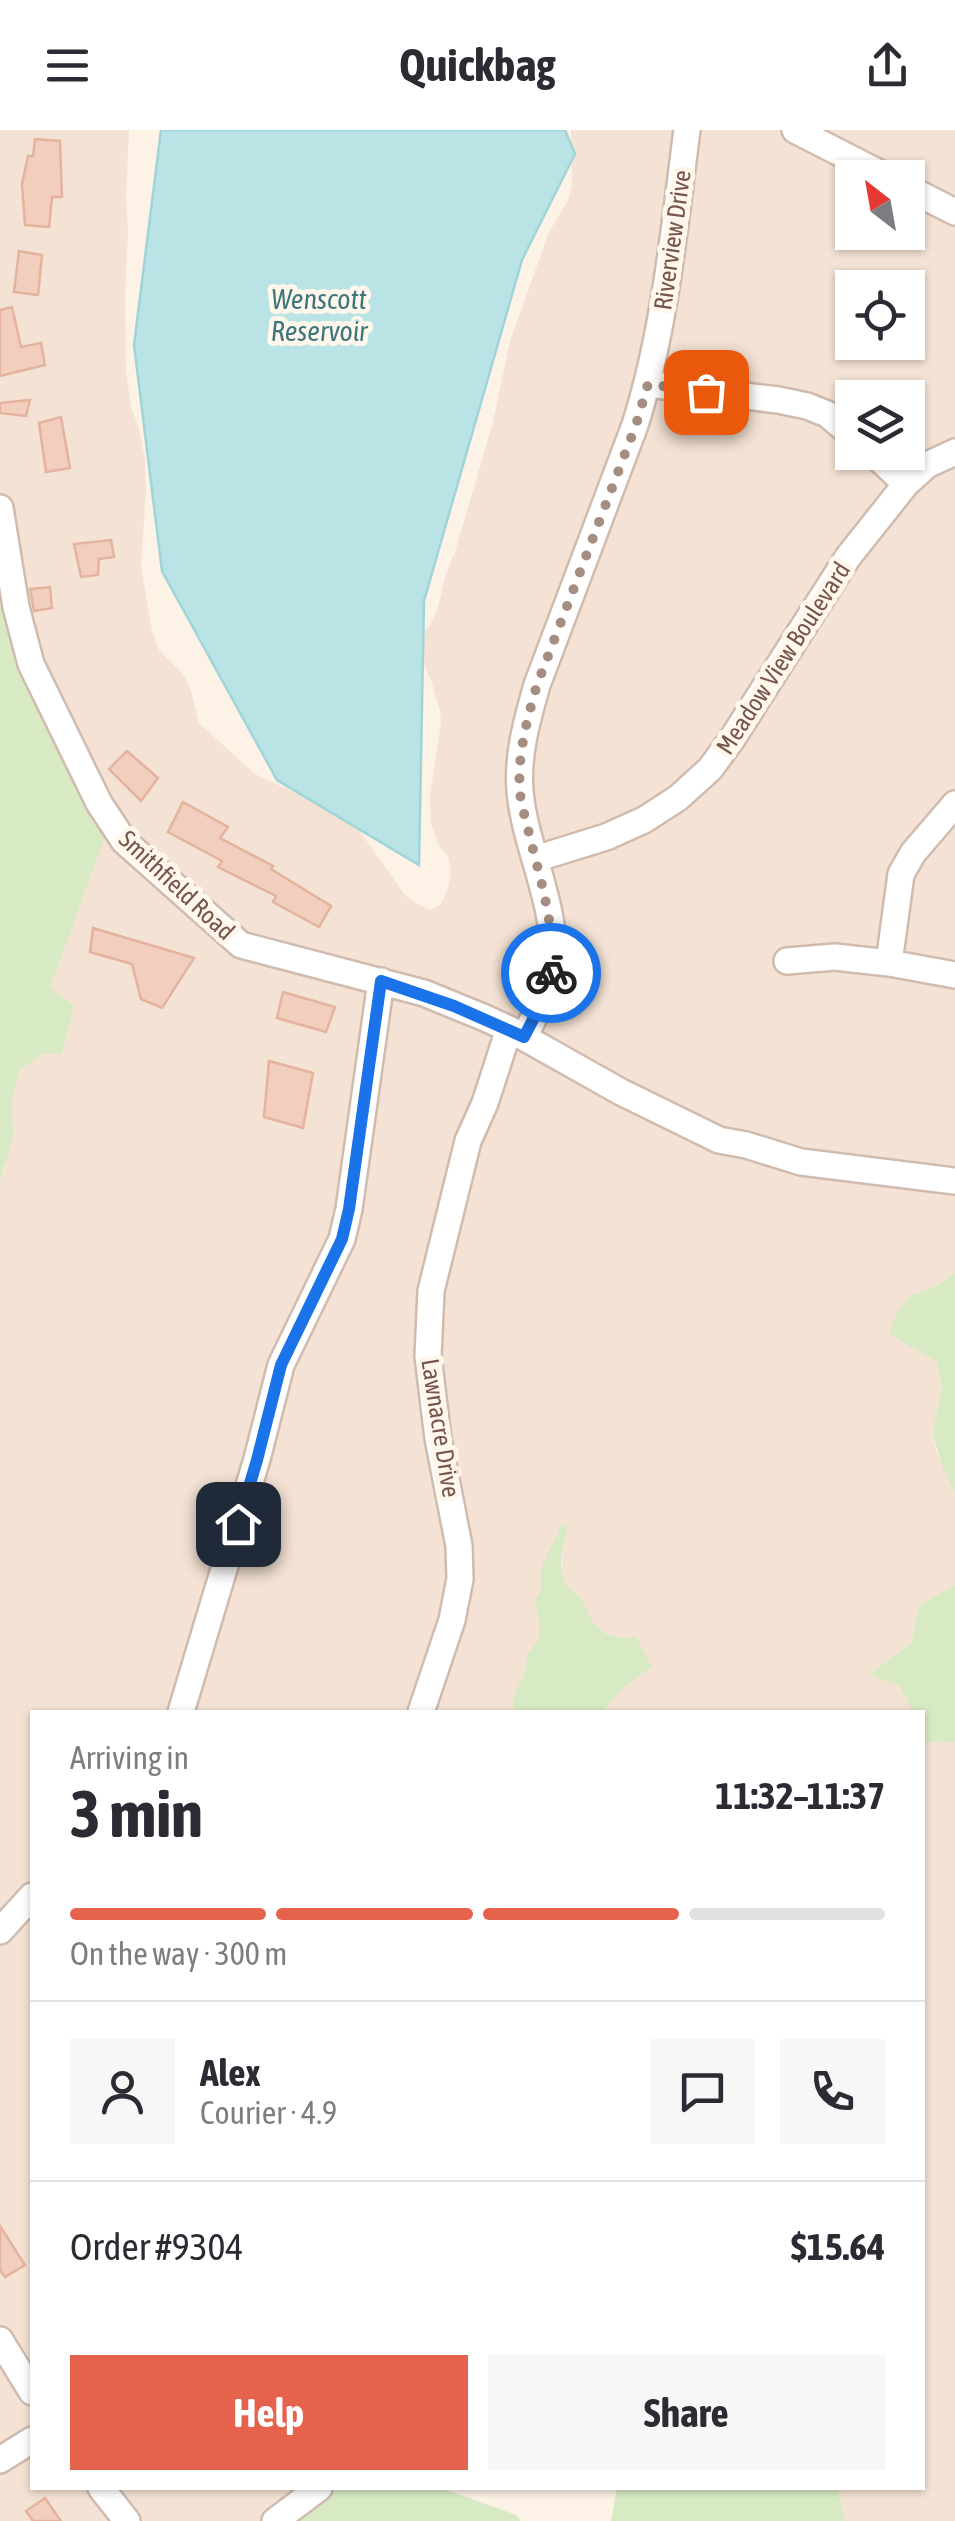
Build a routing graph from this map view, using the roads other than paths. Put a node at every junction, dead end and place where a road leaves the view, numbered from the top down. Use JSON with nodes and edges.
{"nodes":[{"id":1,"x":687,"y":130,"type":"edge"},
{"id":2,"x":795,"y":130,"type":"edge"},
{"id":3,"x":854,"y":160,"type":"edge"},
{"id":4,"x":925,"y":197,"type":"edge"},
{"id":5,"x":955,"y":212,"type":"edge"},
{"id":6,"x":648,"y":384,"type":"junction"},
{"id":7,"x":835,"y":421,"type":"edge"},
{"id":8,"x":955,"y":452,"type":"edge"},
{"id":9,"x":891,"y":470,"type":"edge"},
{"id":10,"x":906,"y":484,"type":"junction"},
{"id":11,"x":0,"y":508,"type":"edge"},
{"id":12,"x":955,"y":804,"type":"edge"},
{"id":13,"x":535,"y":860,"type":"junction"},
{"id":14,"x":787,"y":961,"type":"dead end"},
{"id":15,"x":889,"y":963,"type":"junction"},
{"id":16,"x":955,"y":975,"type":"edge"},
{"id":17,"x":381,"y":981,"type":"junction"},
{"id":18,"x":516,"y":1033,"type":"junction"},
{"id":19,"x":955,"y":1181,"type":"edge"},
{"id":20,"x":182,"y":1710,"type":"edge"},
{"id":21,"x":422,"y":1710,"type":"edge"},
{"id":22,"x":30,"y":1898,"type":"edge"},
{"id":23,"x":0,"y":1930,"type":"edge"},
{"id":24,"x":0,"y":2340,"type":"edge"},
{"id":25,"x":30,"y":2389,"type":"edge"},
{"id":26,"x":30,"y":2441,"type":"edge"},
{"id":27,"x":0,"y":2460,"type":"edge"},
{"id":28,"x":103,"y":2490,"type":"edge"},
{"id":29,"x":315,"y":2490,"type":"edge"},
{"id":30,"x":127,"y":2521,"type":"edge"},
{"id":31,"x":274,"y":2521,"type":"edge"}],
"edges":[{"from":1,"to":6,"type":"street","name":"Riverview Drive"},
{"from":2,"to":3,"type":"street"},
{"from":4,"to":5,"type":"street"},
{"from":6,"to":7,"type":"street"},
{"from":6,"to":13,"type":"street","name":"Riverview Drive"},
{"from":8,"to":10,"type":"street","name":"Meadow View Boulevard"},
{"from":9,"to":10,"type":"street"},
{"from":10,"to":13,"type":"street","name":"Meadow View Boulevard"},
{"from":11,"to":17,"type":"street","name":"Smithfield Road"},
{"from":12,"to":15,"type":"street"},
{"from":13,"to":18,"type":"street","name":"Riverview Drive"},
{"from":14,"to":15,"type":"street"},
{"from":15,"to":16,"type":"street"},
{"from":17,"to":18,"type":"street","name":"Smithfield Road"},
{"from":17,"to":20,"type":"street"},
{"from":18,"to":19,"type":"street","name":"Smithfield Road"},
{"from":18,"to":21,"type":"street","name":"Lawnacre Drive"},
{"from":22,"to":23,"type":"street"},
{"from":24,"to":25,"type":"street"},
{"from":26,"to":27,"type":"street"},
{"from":28,"to":30,"type":"street"},
{"from":29,"to":31,"type":"street"}]}
